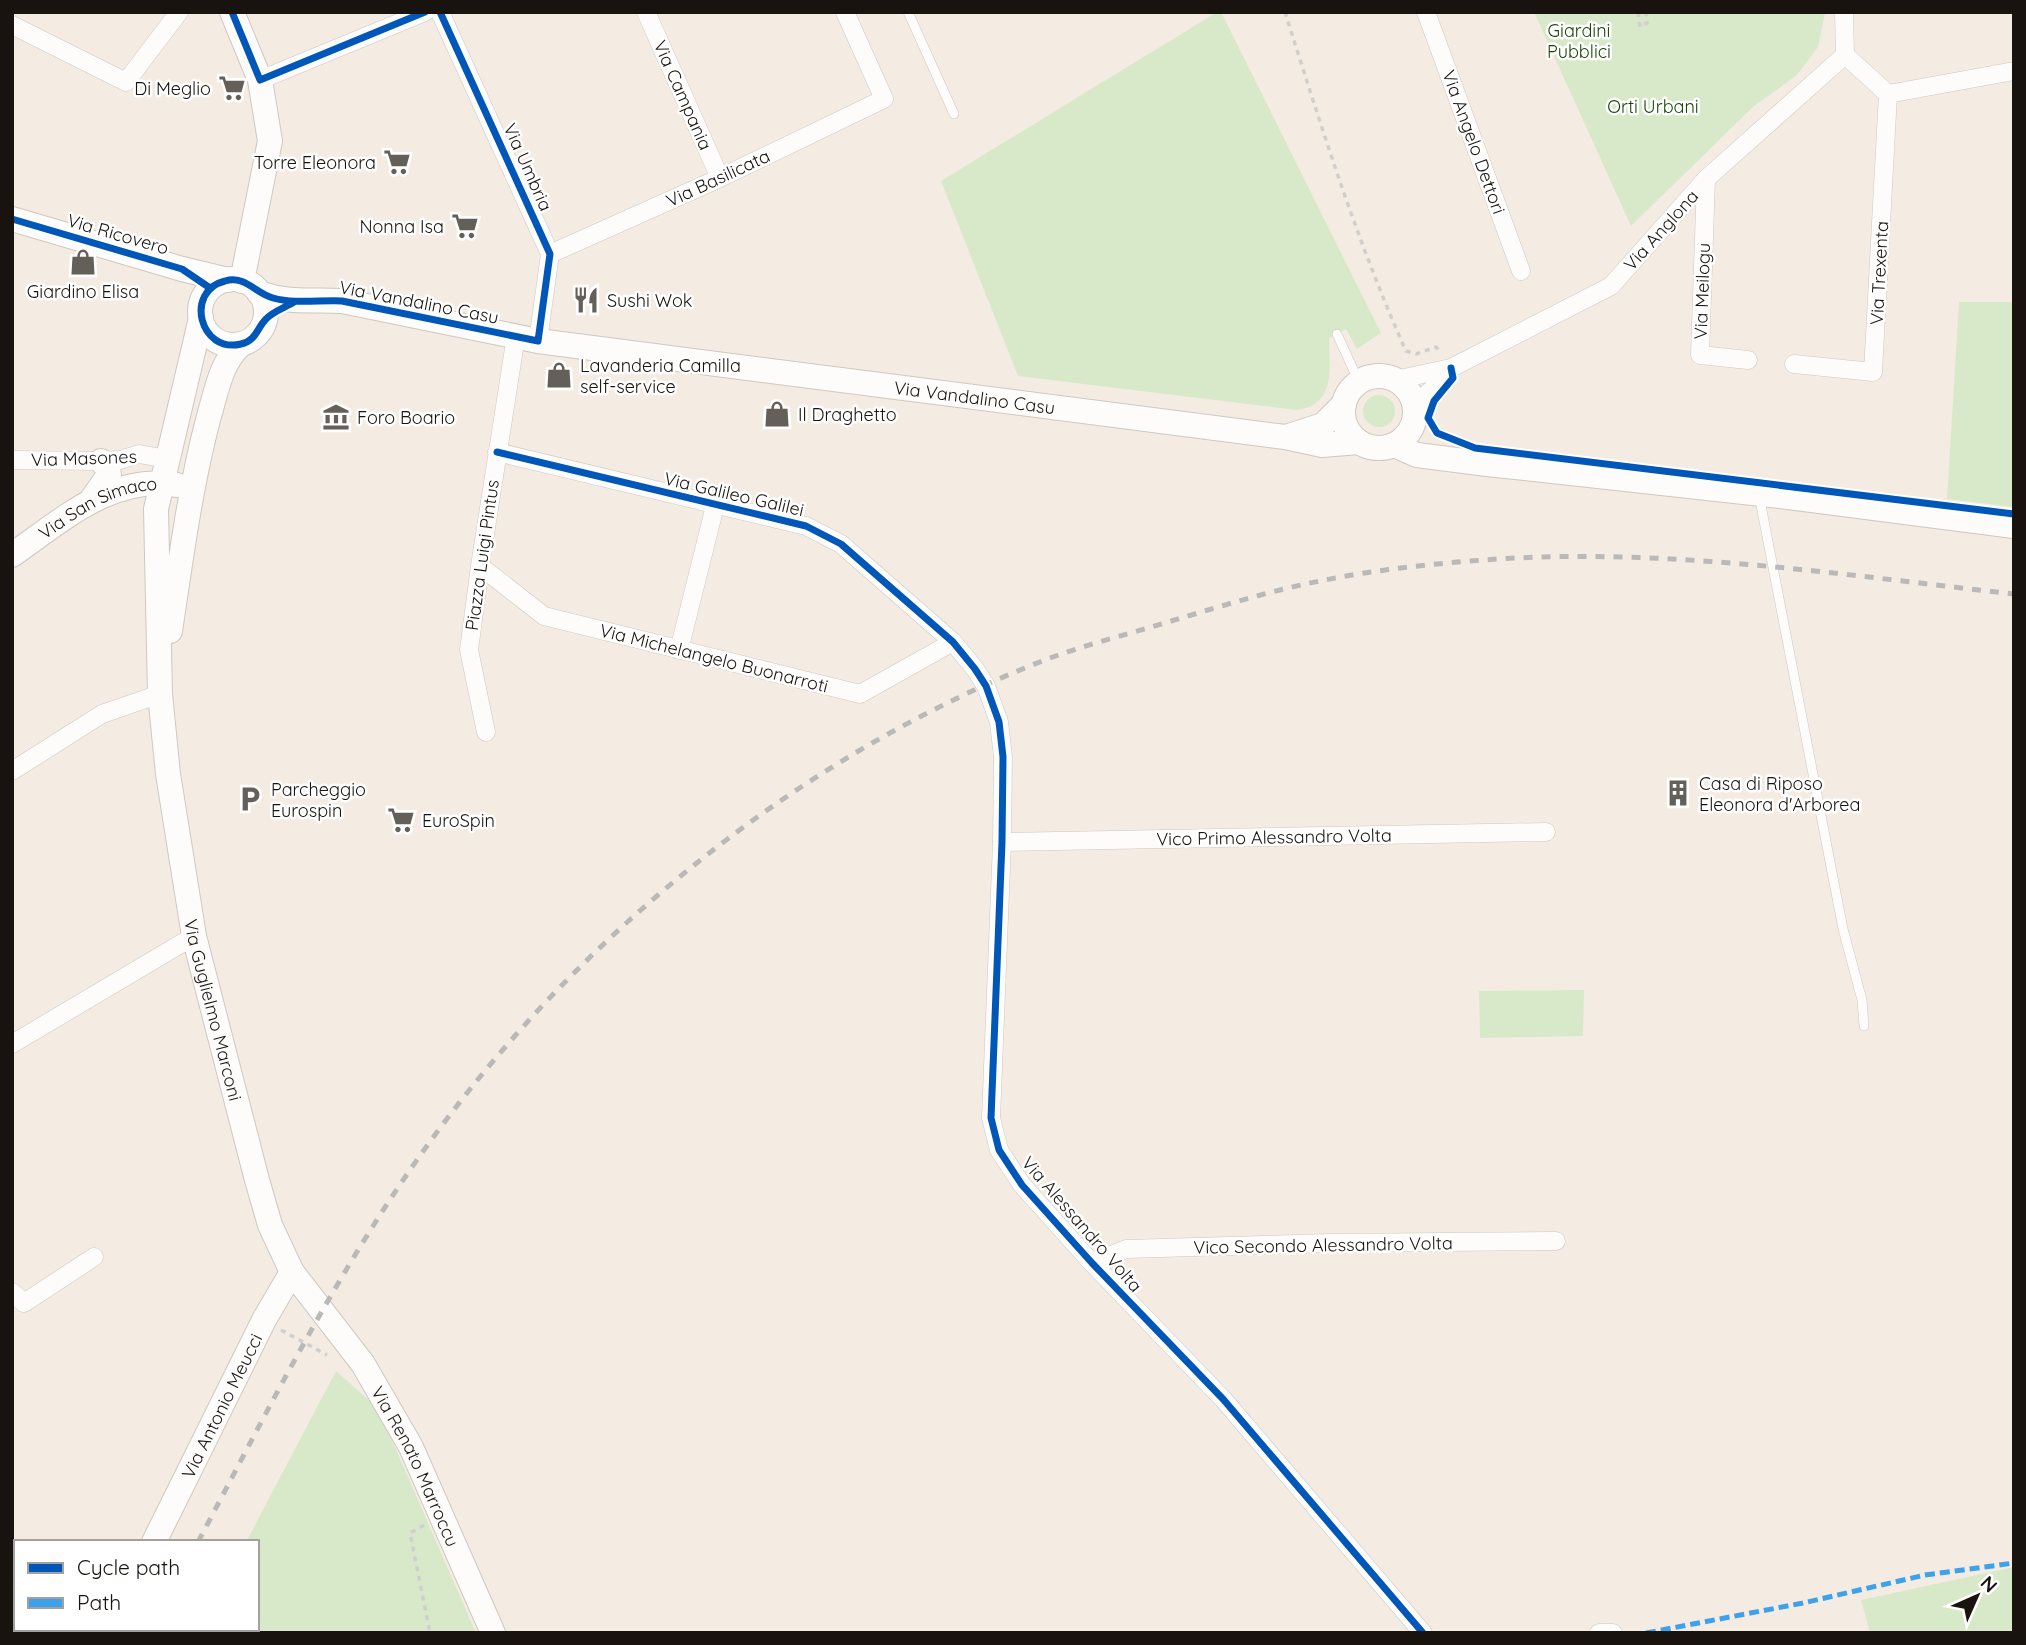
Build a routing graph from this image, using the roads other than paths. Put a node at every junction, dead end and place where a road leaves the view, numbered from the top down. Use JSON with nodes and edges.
{"nodes":[{"id":1,"x":179,"y":12,"type":"edge"},
{"id":2,"x":232,"y":12,"type":"edge"},
{"id":3,"x":425,"y":12,"type":"edge"},
{"id":4,"x":440,"y":12,"type":"edge"},
{"id":5,"x":646,"y":12,"type":"edge"},
{"id":6,"x":845,"y":12,"type":"edge"},
{"id":7,"x":908,"y":12,"type":"edge"},
{"id":8,"x":1426,"y":12,"type":"edge"},
{"id":9,"x":1844,"y":12,"type":"edge"},
{"id":10,"x":12,"y":25,"type":"edge"},
{"id":11,"x":1844,"y":55,"type":"junction"},
{"id":12,"x":2014,"y":71,"type":"edge"},
{"id":13,"x":260,"y":80,"type":"junction"},
{"id":14,"x":1888,"y":94,"type":"junction"},
{"id":15,"x":954,"y":114,"type":"dead end"},
{"id":16,"x":720,"y":178,"type":"junction"},
{"id":17,"x":1706,"y":179,"type":"junction"},
{"id":18,"x":12,"y":219,"type":"edge"},
{"id":19,"x":550,"y":254,"type":"junction"},
{"id":20,"x":1521,"y":271,"type":"dead end"},
{"id":21,"x":235,"y":286,"type":"junction"},
{"id":22,"x":294,"y":302,"type":"junction"},
{"id":23,"x":201,"y":318,"type":"junction"},
{"id":24,"x":265,"y":319,"type":"junction"},
{"id":25,"x":1337,"y":334,"type":"dead end"},
{"id":26,"x":527,"y":339,"type":"junction"},
{"id":27,"x":241,"y":344,"type":"junction"},
{"id":28,"x":1748,"y":360,"type":"dead end"},
{"id":29,"x":1794,"y":364,"type":"dead end"},
{"id":30,"x":1451,"y":368,"type":"junction"},
{"id":31,"x":1395,"y":380,"type":"junction"},
{"id":32,"x":1359,"y":382,"type":"junction"},
{"id":33,"x":1344,"y":404,"type":"junction"},
{"id":34,"x":1414,"y":415,"type":"junction"},
{"id":35,"x":1285,"y":437,"type":"junction"},
{"id":36,"x":1359,"y":442,"type":"junction"},
{"id":37,"x":1394,"y":445,"type":"junction"},
{"id":38,"x":497,"y":452,"type":"junction"},
{"id":39,"x":1450,"y":458,"type":"junction"},
{"id":40,"x":12,"y":460,"type":"edge"},
{"id":41,"x":101,"y":461,"type":"junction"},
{"id":42,"x":161,"y":466,"type":"junction"},
{"id":43,"x":194,"y":477,"type":"junction"},
{"id":44,"x":1758,"y":494,"type":"junction"},
{"id":45,"x":89,"y":502,"type":"junction"},
{"id":46,"x":715,"y":506,"type":"junction"},
{"id":47,"x":2014,"y":526,"type":"edge"},
{"id":48,"x":12,"y":555,"type":"edge"},
{"id":49,"x":480,"y":566,"type":"junction"},
{"id":50,"x":958,"y":648,"type":"junction"},
{"id":51,"x":679,"y":650,"type":"junction"},
{"id":52,"x":160,"y":694,"type":"junction"},
{"id":53,"x":486,"y":732,"type":"dead end"},
{"id":54,"x":15,"y":763,"type":"edge"},
{"id":55,"x":1546,"y":832,"type":"dead end"},
{"id":56,"x":1002,"y":842,"type":"junction"},
{"id":57,"x":194,"y":936,"type":"junction"},
{"id":58,"x":1864,"y":1026,"type":"dead end"},
{"id":59,"x":12,"y":1044,"type":"edge"},
{"id":60,"x":1556,"y":1241,"type":"dead end"},
{"id":61,"x":94,"y":1257,"type":"dead end"},
{"id":62,"x":1092,"y":1263,"type":"junction"},
{"id":63,"x":292,"y":1272,"type":"junction"},
{"id":64,"x":12,"y":1292,"type":"edge"},
{"id":65,"x":320,"y":1308,"type":"joint"},
{"id":66,"x":155,"y":1540,"type":"edge"},
{"id":67,"x":493,"y":1633,"type":"edge"},
{"id":68,"x":1423,"y":1633,"type":"edge"}],
"edges":[{"from":1,"to":10,"type":"street"},
{"from":2,"to":13,"type":"main road"},
{"from":3,"to":13,"type":"street"},
{"from":4,"to":19,"type":"street","name":"Via Umbria"},
{"from":5,"to":16,"type":"street","name":"Via Campania"},
{"from":6,"to":16,"type":"street","name":"Via Basilicata"},
{"from":7,"to":15,"type":"lane"},
{"from":8,"to":20,"type":"street","name":"Via Angelo Dettori"},
{"from":9,"to":11,"type":"street"},
{"from":11,"to":14,"type":"street"},
{"from":11,"to":17,"type":"street","name":"Via Anglona"},
{"from":12,"to":14,"type":"street"},
{"from":13,"to":21,"type":"main road"},
{"from":14,"to":29,"type":"street","name":"Via Trexenta"},
{"from":16,"to":19,"type":"street","name":"Via Basilicata"},
{"from":17,"to":28,"type":"street","name":"Via Meilogu"},
{"from":17,"to":30,"type":"street","name":"Via Anglona"},
{"from":18,"to":21,"type":"main road","name":"Via Ricovero"},
{"from":19,"to":26,"type":"street"},
{"from":21,"to":22,"type":"main road","name":"Via Vandalino Casu"},
{"from":21,"to":23,"type":"main road"},
{"from":21,"to":24,"type":"main road"},
{"from":22,"to":24,"type":"main road","name":"Via Vandalino Casu"},
{"from":22,"to":26,"type":"main road","name":"Via Vandalino Casu"},
{"from":23,"to":27,"type":"main road"},
{"from":23,"to":42,"type":"main road","name":"Via Guglielmo Marconi"},
{"from":24,"to":27,"type":"main road"},
{"from":25,"to":32,"type":"lane"},
{"from":26,"to":35,"type":"main road","name":"Via Vandalino Casu"},
{"from":26,"to":38,"type":"street","name":"Piazza Luigi Pintus"},
{"from":27,"to":43,"type":"main road","name":"Via Guglielmo Marconi"},
{"from":30,"to":31,"type":"street","name":"Via Anglona"},
{"from":30,"to":34,"type":"street","name":"Via Anglona"},
{"from":31,"to":32,"type":"main road"},
{"from":31,"to":34,"type":"main road"},
{"from":32,"to":33,"type":"main road"},
{"from":33,"to":35,"type":"main road","name":"Via Vandalino Casu"},
{"from":33,"to":36,"type":"main road"},
{"from":34,"to":37,"type":"main road"},
{"from":34,"to":39,"type":"main road"},
{"from":35,"to":36,"type":"main road","name":"Via Vandalino Casu"},
{"from":36,"to":37,"type":"main road"},
{"from":37,"to":39,"type":"main road"},
{"from":38,"to":46,"type":"street","name":"Via Galileo Galilei"},
{"from":38,"to":49,"type":"street","name":"Piazza Luigi Pintus"},
{"from":39,"to":44,"type":"main road"},
{"from":40,"to":41,"type":"street","name":"Via Masones"},
{"from":41,"to":42,"type":"street","name":"Via Masones"},
{"from":41,"to":45,"type":"main road"},
{"from":42,"to":43,"type":"main road","name":"Via San Simaco"},
{"from":42,"to":45,"type":"main road","name":"Via San Simaco"},
{"from":42,"to":52,"type":"main road","name":"Via Guglielmo Marconi"},
{"from":43,"to":52,"type":"main road","name":"Via Guglielmo Marconi"},
{"from":44,"to":47,"type":"main road"},
{"from":44,"to":58,"type":"lane"},
{"from":45,"to":48,"type":"main road","name":"Via San Simaco"},
{"from":46,"to":50,"type":"street","name":"Via Galileo Galilei"},
{"from":46,"to":51,"type":"street"},
{"from":49,"to":51,"type":"street","name":"Via Michelangelo Buonarroti"},
{"from":49,"to":53,"type":"street","name":"Piazza Luigi Pintus"},
{"from":50,"to":51,"type":"street","name":"Via Michelangelo Buonarroti"},
{"from":50,"to":56,"type":"street","name":"Via Alessandro Volta"},
{"from":52,"to":54,"type":"street"},
{"from":52,"to":57,"type":"main road","name":"Via Guglielmo Marconi"},
{"from":55,"to":56,"type":"street","name":"Vico Primo Alessandro Volta"},
{"from":56,"to":62,"type":"street","name":"Via Alessandro Volta"},
{"from":57,"to":59,"type":"street"},
{"from":57,"to":63,"type":"main road","name":"Via Guglielmo Marconi"},
{"from":60,"to":62,"type":"street","name":"Vico Secondo Alessandro Volta"},
{"from":61,"to":64,"type":"street"},
{"from":62,"to":68,"type":"street","name":"Via Alessandro Volta"},
{"from":63,"to":65,"type":"main road","name":"Via Guglielmo Marconi"},
{"from":63,"to":66,"type":"main road","name":"Via Antonio Meucci"},
{"from":65,"to":67,"type":"main road","name":"Via Renato Marroccu"}]}
